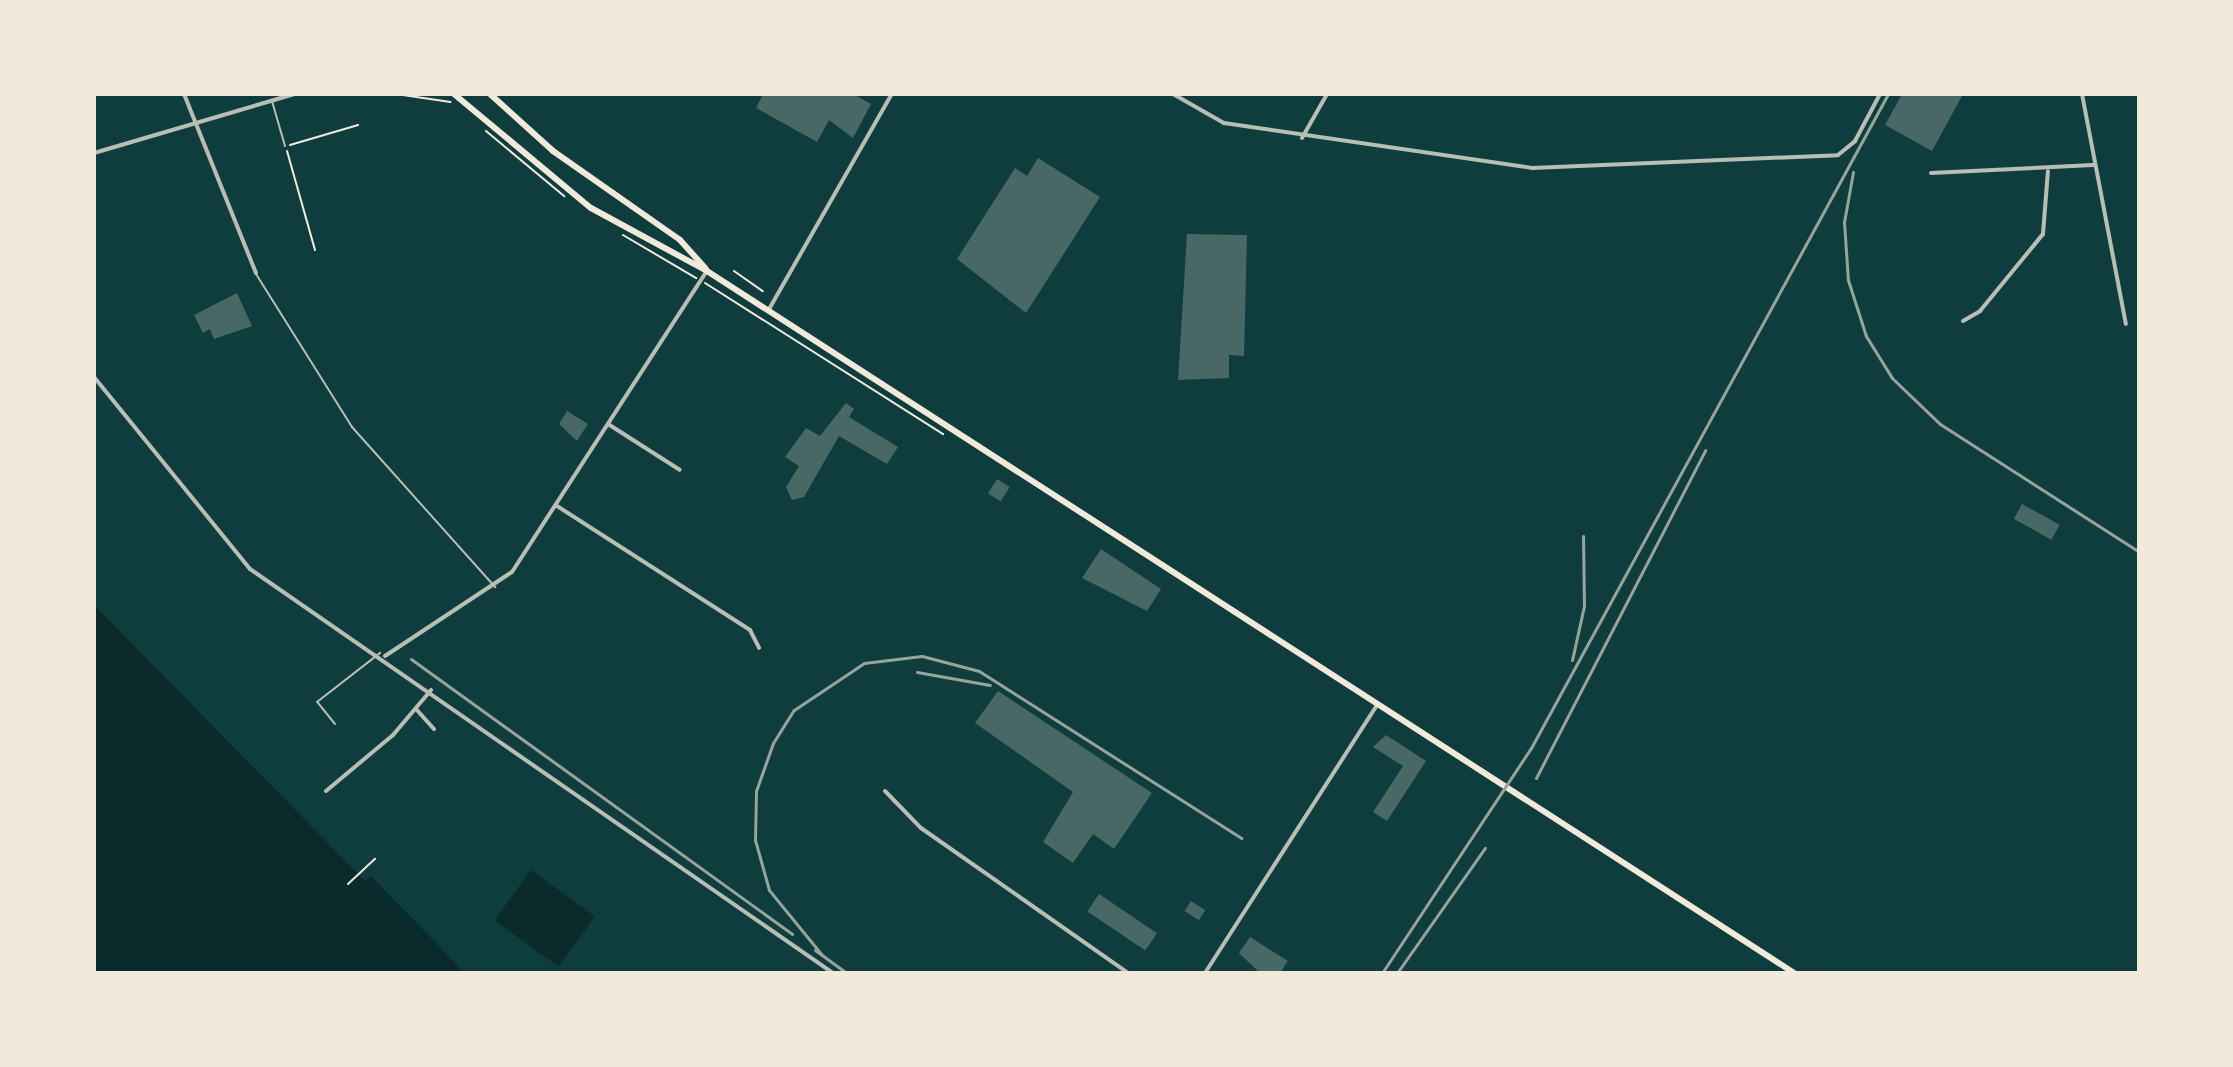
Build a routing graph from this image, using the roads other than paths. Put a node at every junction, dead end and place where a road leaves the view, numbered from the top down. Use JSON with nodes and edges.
{"nodes":[{"id":1,"x":184,"y":94,"type":"edge"},
{"id":2,"x":295,"y":94,"type":"edge"},
{"id":3,"x":454,"y":94,"type":"edge"},
{"id":4,"x":490,"y":94,"type":"edge"},
{"id":5,"x":892,"y":94,"type":"edge"},
{"id":6,"x":1173,"y":94,"type":"edge"},
{"id":7,"x":1327,"y":94,"type":"edge"},
{"id":8,"x":1880,"y":94,"type":"edge"},
{"id":9,"x":2082,"y":94,"type":"edge"},
{"id":10,"x":272,"y":101,"type":"junction"},
{"id":11,"x":193,"y":123,"type":"junction"},
{"id":12,"x":1302,"y":138,"type":"junction"},
{"id":13,"x":285,"y":146,"type":"road end"},
{"id":14,"x":94,"y":153,"type":"edge"},
{"id":15,"x":2093,"y":165,"type":"junction"},
{"id":16,"x":2048,"y":171,"type":"junction"},
{"id":17,"x":1931,"y":173,"type":"dead end"},
{"id":18,"x":707,"y":271,"type":"junction"},
{"id":19,"x":256,"y":273,"type":"joint"},
{"id":20,"x":768,"y":311,"type":"junction"},
{"id":21,"x":1963,"y":321,"type":"dead end"},
{"id":22,"x":2126,"y":324,"type":"dead end"},
{"id":23,"x":94,"y":377,"type":"edge"},
{"id":24,"x":608,"y":424,"type":"junction"},
{"id":25,"x":680,"y":470,"type":"dead end"},
{"id":26,"x":556,"y":506,"type":"junction"},
{"id":27,"x":495,"y":587,"type":"junction"},
{"id":28,"x":759,"y":648,"type":"dead end"},
{"id":29,"x":382,"y":655,"type":"junction"},
{"id":30,"x":431,"y":690,"type":"junction"},
{"id":31,"x":1379,"y":703,"type":"junction"},
{"id":32,"x":416,"y":709,"type":"junction"},
{"id":33,"x":335,"y":724,"type":"dead end"},
{"id":34,"x":434,"y":729,"type":"dead end"},
{"id":35,"x":326,"y":791,"type":"dead end"},
{"id":36,"x":885,"y":791,"type":"dead end"},
{"id":37,"x":833,"y":973,"type":"edge"},
{"id":38,"x":1128,"y":973,"type":"edge"},
{"id":39,"x":1205,"y":973,"type":"edge"},
{"id":40,"x":1794,"y":973,"type":"edge"}],
"edges":[{"from":1,"to":11,"type":"street"},
{"from":2,"to":10,"type":"street"},
{"from":3,"to":18,"type":"main road"},
{"from":4,"to":18,"type":"main road"},
{"from":5,"to":20,"type":"street"},
{"from":6,"to":12,"type":"street"},
{"from":7,"to":12,"type":"street"},
{"from":8,"to":12,"type":"street"},
{"from":9,"to":15,"type":"street"},
{"from":10,"to":11,"type":"street"},
{"from":10,"to":13,"type":"lane"},
{"from":11,"to":14,"type":"street"},
{"from":11,"to":19,"type":"street"},
{"from":15,"to":16,"type":"street"},
{"from":15,"to":22,"type":"street"},
{"from":16,"to":17,"type":"street"},
{"from":16,"to":21,"type":"street"},
{"from":18,"to":20,"type":"main road"},
{"from":18,"to":24,"type":"street"},
{"from":19,"to":27,"type":"lane"},
{"from":20,"to":31,"type":"main road"},
{"from":23,"to":29,"type":"street"},
{"from":24,"to":25,"type":"street"},
{"from":24,"to":26,"type":"street"},
{"from":26,"to":27,"type":"street"},
{"from":26,"to":28,"type":"street"},
{"from":27,"to":29,"type":"street"},
{"from":29,"to":30,"type":"street"},
{"from":29,"to":33,"type":"lane"},
{"from":30,"to":32,"type":"street"},
{"from":30,"to":37,"type":"street"},
{"from":31,"to":39,"type":"street"},
{"from":31,"to":40,"type":"main road"},
{"from":32,"to":34,"type":"street"},
{"from":32,"to":35,"type":"street"},
{"from":36,"to":38,"type":"street"}]}
